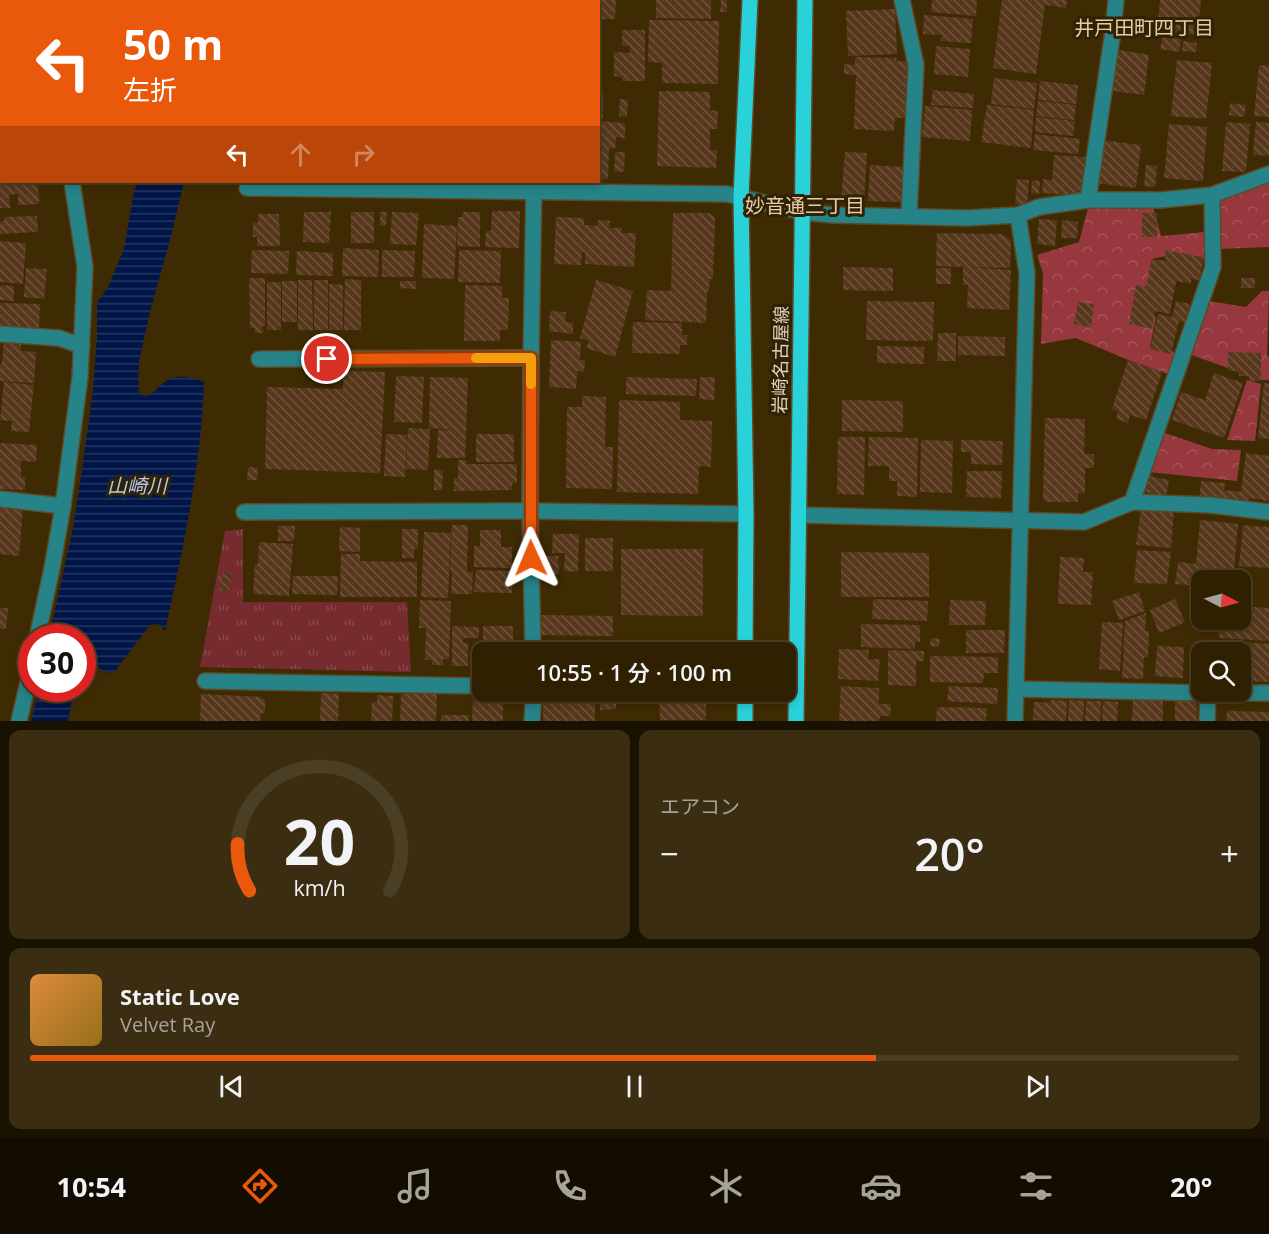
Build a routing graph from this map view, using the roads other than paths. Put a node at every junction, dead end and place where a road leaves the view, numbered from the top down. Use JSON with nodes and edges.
{"nodes":[{"id":1,"x":750,"y":0,"type":"edge"},
{"id":2,"x":805,"y":0,"type":"edge"},
{"id":3,"x":902,"y":0,"type":"edge"},
{"id":4,"x":1116,"y":0,"type":"edge"},
{"id":5,"x":1269,"y":174,"type":"edge"},
{"id":6,"x":72,"y":183,"type":"edge"},
{"id":7,"x":364,"y":185,"type":"edge"},
{"id":8,"x":534,"y":187,"type":"edge"},
{"id":9,"x":247,"y":188,"type":"dead end"},
{"id":10,"x":1212,"y":195,"type":"junction"},
{"id":11,"x":741,"y":196,"type":"junction"},
{"id":12,"x":1088,"y":200,"type":"junction"},
{"id":13,"x":802,"y":212,"type":"junction"},
{"id":14,"x":1018,"y":215,"type":"junction"},
{"id":15,"x":909,"y":216,"type":"junction"},
{"id":16,"x":0,"y":334,"type":"edge"},
{"id":17,"x":82,"y":346,"type":"junction"},
{"id":18,"x":531,"y":358,"type":"junction"},
{"id":19,"x":259,"y":359,"type":"dead end"},
{"id":20,"x":0,"y":499,"type":"edge"},
{"id":21,"x":1132,"y":502,"type":"junction"},
{"id":22,"x":63,"y":506,"type":"junction"},
{"id":23,"x":530,"y":511,"type":"junction"},
{"id":24,"x":244,"y":512,"type":"dead end"},
{"id":25,"x":1269,"y":512,"type":"edge"},
{"id":26,"x":746,"y":514,"type":"junction"},
{"id":27,"x":798,"y":515,"type":"junction"},
{"id":28,"x":1020,"y":520,"type":"junction"},
{"id":29,"x":40,"y":624,"type":"edge"},
{"id":30,"x":533,"y":642,"type":"edge"},
{"id":31,"x":745,"y":642,"type":"edge"},
{"id":32,"x":205,"y":681,"type":"dead end"},
{"id":33,"x":472,"y":686,"type":"edge"},
{"id":34,"x":1016,"y":689,"type":"junction"},
{"id":35,"x":1191,"y":693,"type":"edge"},
{"id":36,"x":1251,"y":693,"type":"edge"},
{"id":37,"x":1269,"y":693,"type":"edge"},
{"id":38,"x":23,"y":702,"type":"edge"},
{"id":39,"x":533,"y":702,"type":"edge"},
{"id":40,"x":745,"y":702,"type":"edge"},
{"id":41,"x":1208,"y":702,"type":"edge"},
{"id":42,"x":19,"y":721,"type":"edge"},
{"id":43,"x":532,"y":721,"type":"edge"},
{"id":44,"x":745,"y":721,"type":"edge"},
{"id":45,"x":796,"y":721,"type":"edge"},
{"id":46,"x":1015,"y":721,"type":"edge"},
{"id":47,"x":1207,"y":721,"type":"edge"}],
"edges":[{"from":1,"to":11,"type":"main road","name":"岩崎名古屋線"},
{"from":2,"to":13,"type":"main road","name":"岩崎名古屋線"},
{"from":3,"to":15,"type":"street"},
{"from":4,"to":12,"type":"street"},
{"from":5,"to":10,"type":"street"},
{"from":6,"to":17,"type":"street"},
{"from":7,"to":8,"type":"street"},
{"from":7,"to":9,"type":"street"},
{"from":8,"to":11,"type":"street"},
{"from":8,"to":18,"type":"street"},
{"from":10,"to":12,"type":"street"},
{"from":10,"to":21,"type":"street"},
{"from":11,"to":13,"type":"street"},
{"from":11,"to":26,"type":"main road","name":"岩崎名古屋線"},
{"from":12,"to":14,"type":"street"},
{"from":13,"to":15,"type":"street"},
{"from":13,"to":27,"type":"main road","name":"岩崎名古屋線"},
{"from":14,"to":15,"type":"street"},
{"from":14,"to":28,"type":"street"},
{"from":16,"to":17,"type":"street"},
{"from":17,"to":22,"type":"street"},
{"from":18,"to":19,"type":"street"},
{"from":18,"to":23,"type":"street"},
{"from":20,"to":22,"type":"street"},
{"from":21,"to":25,"type":"street"},
{"from":21,"to":28,"type":"street"},
{"from":22,"to":29,"type":"street"},
{"from":23,"to":24,"type":"street"},
{"from":23,"to":26,"type":"street"},
{"from":23,"to":30,"type":"street"},
{"from":26,"to":31,"type":"main road","name":"岩崎名古屋線"},
{"from":27,"to":28,"type":"street"},
{"from":27,"to":45,"type":"main road","name":"岩崎名古屋線"},
{"from":28,"to":34,"type":"street"},
{"from":32,"to":33,"type":"street"},
{"from":34,"to":35,"type":"street"},
{"from":34,"to":46,"type":"street"},
{"from":36,"to":37,"type":"street"},
{"from":38,"to":42,"type":"street"},
{"from":39,"to":43,"type":"street"},
{"from":40,"to":44,"type":"main road"},
{"from":41,"to":47,"type":"street"}]}
